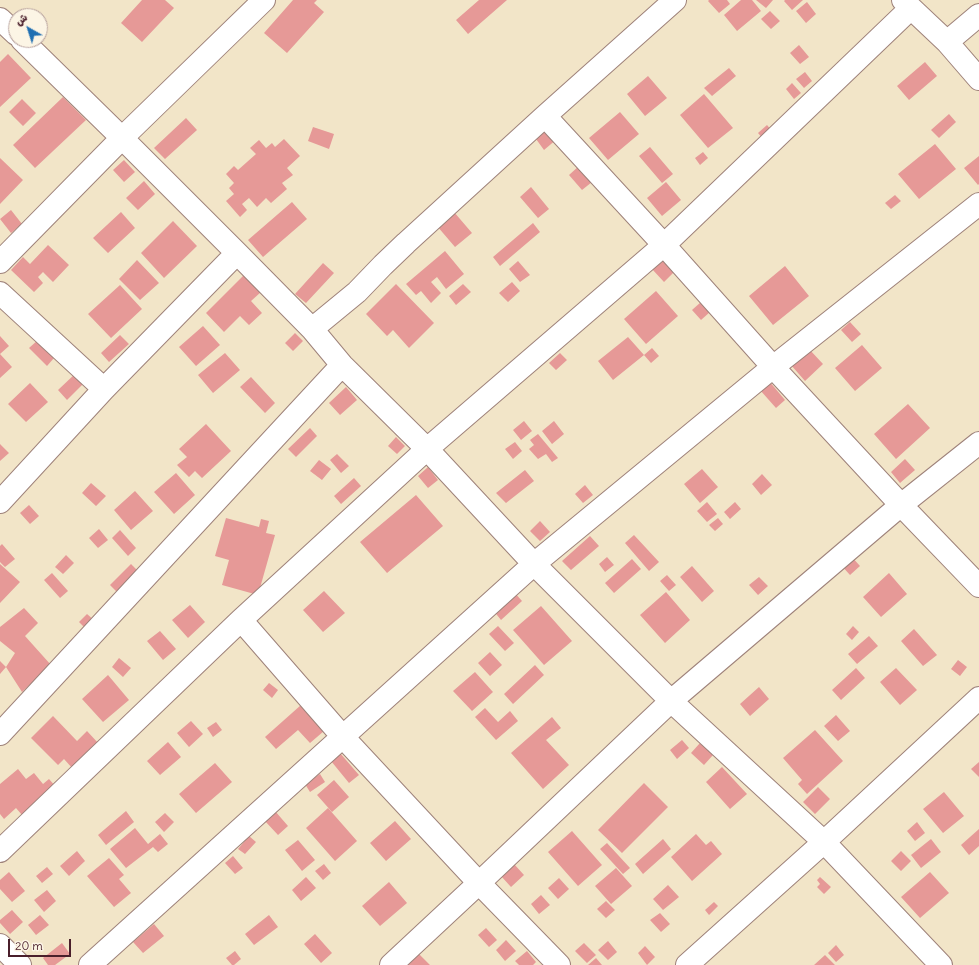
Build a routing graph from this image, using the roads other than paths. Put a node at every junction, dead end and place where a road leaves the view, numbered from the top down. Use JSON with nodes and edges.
{"nodes":[{"id":1,"x":264,"y":0,"type":"edge"},
{"id":2,"x":675,"y":0,"type":"edge"},
{"id":3,"x":907,"y":4,"type":"edge"},
{"id":4,"x":979,"y":15,"type":"edge"},
{"id":5,"x":0,"y":19,"type":"edge"},
{"id":6,"x":8,"y":26,"type":"edge"},
{"id":7,"x":947,"y":42,"type":"junction"},
{"id":8,"x":30,"y":48,"type":"edge"},
{"id":9,"x":979,"y":79,"type":"edge"},
{"id":10,"x":545,"y":116,"type":"junction"},
{"id":11,"x":122,"y":138,"type":"junction"},
{"id":12,"x":979,"y":204,"type":"edge"},
{"id":13,"x":664,"y":245,"type":"junction"},
{"id":14,"x":237,"y":253,"type":"junction"},
{"id":15,"x":0,"y":262,"type":"edge"},
{"id":16,"x":0,"y":293,"type":"edge"},
{"id":17,"x":312,"y":329,"type":"junction"},
{"id":18,"x":342,"y":365,"type":"junction"},
{"id":19,"x":773,"y":367,"type":"junction"},
{"id":20,"x":104,"y":389,"type":"junction"},
{"id":21,"x":979,"y":443,"type":"edge"},
{"id":22,"x":427,"y":449,"type":"junction"},
{"id":23,"x":0,"y":502,"type":"edge"},
{"id":24,"x":901,"y":505,"type":"junction"},
{"id":25,"x":534,"y":564,"type":"junction"},
{"id":26,"x":979,"y":586,"type":"edge"},
{"id":27,"x":241,"y":620,"type":"junction"},
{"id":28,"x":979,"y":698,"type":"edge"},
{"id":29,"x":671,"y":701,"type":"junction"},
{"id":30,"x":0,"y":734,"type":"edge"},
{"id":31,"x":343,"y":737,"type":"junction"},
{"id":32,"x":824,"y":842,"type":"junction"},
{"id":33,"x":0,"y":850,"type":"edge"},
{"id":34,"x":479,"y":883,"type":"junction"},
{"id":35,"x":0,"y":945,"type":"edge"},
{"id":36,"x":20,"y":965,"type":"edge"},
{"id":37,"x":90,"y":965,"type":"edge"},
{"id":38,"x":391,"y":965,"type":"edge"},
{"id":39,"x":559,"y":965,"type":"edge"},
{"id":40,"x":687,"y":965,"type":"edge"},
{"id":41,"x":941,"y":965,"type":"edge"}],
"edges":[{"from":1,"to":11,"type":"street"},
{"from":2,"to":10,"type":"street"},
{"from":3,"to":7,"type":"street"},
{"from":3,"to":13,"type":"street"},
{"from":4,"to":7,"type":"street"},
{"from":5,"to":6,"type":"street"},
{"from":7,"to":9,"type":"street"},
{"from":8,"to":11,"type":"street"},
{"from":10,"to":13,"type":"street"},
{"from":10,"to":17,"type":"street"},
{"from":11,"to":14,"type":"street"},
{"from":11,"to":15,"type":"street"},
{"from":12,"to":19,"type":"street"},
{"from":13,"to":19,"type":"street"},
{"from":13,"to":22,"type":"street"},
{"from":14,"to":17,"type":"street"},
{"from":14,"to":20,"type":"street"},
{"from":16,"to":20,"type":"street"},
{"from":17,"to":18,"type":"street"},
{"from":18,"to":22,"type":"street"},
{"from":18,"to":30,"type":"street"},
{"from":19,"to":24,"type":"street"},
{"from":19,"to":25,"type":"street"},
{"from":20,"to":23,"type":"street"},
{"from":21,"to":24,"type":"street"},
{"from":22,"to":25,"type":"street"},
{"from":22,"to":27,"type":"street"},
{"from":24,"to":26,"type":"street"},
{"from":24,"to":29,"type":"street"},
{"from":25,"to":29,"type":"street"},
{"from":25,"to":31,"type":"street"},
{"from":27,"to":31,"type":"street"},
{"from":27,"to":33,"type":"street"},
{"from":28,"to":32,"type":"street"},
{"from":29,"to":32,"type":"street"},
{"from":29,"to":34,"type":"street"},
{"from":31,"to":34,"type":"street"},
{"from":31,"to":37,"type":"street"},
{"from":32,"to":40,"type":"street"},
{"from":32,"to":41,"type":"street"},
{"from":34,"to":38,"type":"street"},
{"from":34,"to":39,"type":"street"},
{"from":35,"to":36,"type":"street"}]}
